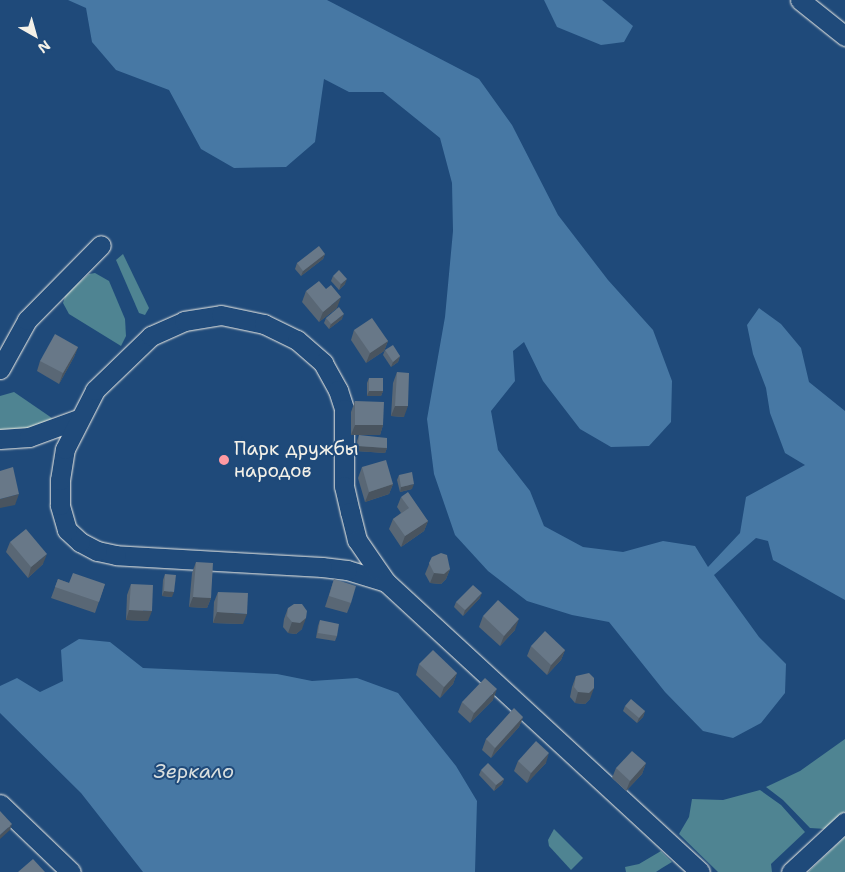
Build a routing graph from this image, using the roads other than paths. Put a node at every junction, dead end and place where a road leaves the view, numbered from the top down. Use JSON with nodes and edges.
{"nodes":[{"id":1,"x":800,"y":0,"type":"edge"},
{"id":2,"x":845,"y":36,"type":"edge"},
{"id":3,"x":101,"y":245,"type":"dead end"},
{"id":4,"x":0,"y":369,"type":"edge"},
{"id":5,"x":78,"y":419,"type":"junction"},
{"id":6,"x":0,"y":440,"type":"edge"},
{"id":7,"x":386,"y":582,"type":"junction"},
{"id":8,"x":0,"y":804,"type":"edge"},
{"id":9,"x":845,"y":822,"type":"edge"},
{"id":10,"x":71,"y":872,"type":"edge"},
{"id":11,"x":700,"y":872,"type":"edge"},
{"id":12,"x":791,"y":872,"type":"edge"}],
"edges":[{"from":1,"to":2,"type":"street"},
{"from":3,"to":4,"type":"street"},
{"from":5,"to":6,"type":"street"},
{"from":5,"to":7,"type":"street"},
{"from":5,"to":7,"type":"street"},
{"from":7,"to":11,"type":"street"},
{"from":8,"to":10,"type":"street"},
{"from":9,"to":12,"type":"street"}]}
